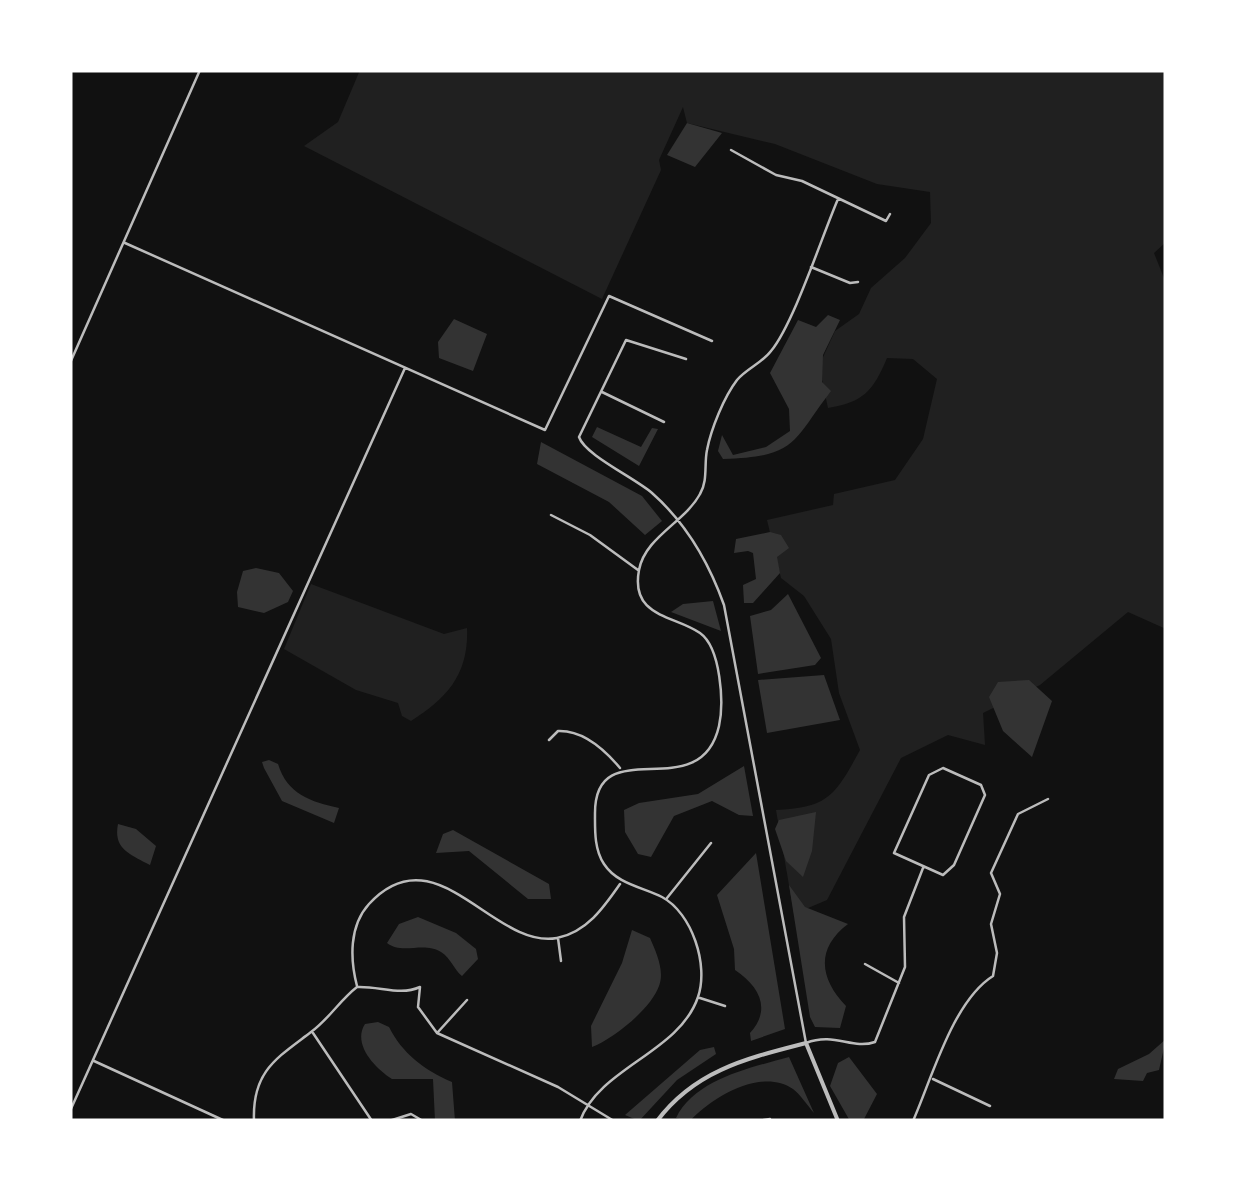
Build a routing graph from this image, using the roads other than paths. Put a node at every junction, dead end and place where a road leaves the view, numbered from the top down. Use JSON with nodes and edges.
{"nodes":[{"id":1,"x":200,"y":70,"type":"edge"},
{"id":2,"x":731,"y":150,"type":"dead end"},
{"id":3,"x":838,"y":199,"type":"junction"},
{"id":4,"x":890,"y":214,"type":"dead end"},
{"id":5,"x":125,"y":243,"type":"junction"},
{"id":6,"x":809,"y":267,"type":"junction"},
{"id":7,"x":858,"y":282,"type":"dead end"},
{"id":8,"x":712,"y":342,"type":"dead end"},
{"id":9,"x":686,"y":359,"type":"dead end"},
{"id":10,"x":70,"y":362,"type":"edge"},
{"id":11,"x":405,"y":368,"type":"junction"},
{"id":12,"x":600,"y":391,"type":"junction"},
{"id":13,"x":664,"y":422,"type":"dead end"},
{"id":14,"x":551,"y":515,"type":"dead end"},
{"id":15,"x":678,"y":520,"type":"junction"},
{"id":16,"x":639,"y":570,"type":"junction"},
{"id":17,"x":549,"y":740,"type":"dead end"},
{"id":18,"x":621,"y":769,"type":"junction"},
{"id":19,"x":1048,"y":799,"type":"dead end"},
{"id":20,"x":711,"y":843,"type":"dead end"},
{"id":21,"x":923,"y":868,"type":"junction"},
{"id":22,"x":622,"y":881,"type":"junction"},
{"id":23,"x":666,"y":899,"type":"junction"},
{"id":24,"x":558,"y":938,"type":"junction"},
{"id":25,"x":561,"y":961,"type":"dead end"},
{"id":26,"x":865,"y":964,"type":"dead end"},
{"id":27,"x":900,"y":983,"type":"junction"},
{"id":28,"x":357,"y":987,"type":"junction"},
{"id":29,"x":698,"y":997,"type":"junction"},
{"id":30,"x":467,"y":1000,"type":"dead end"},
{"id":31,"x":725,"y":1006,"type":"dead end"},
{"id":32,"x":312,"y":1032,"type":"junction"},
{"id":33,"x":438,"y":1033,"type":"junction"},
{"id":34,"x":806,"y":1043,"type":"junction"},
{"id":35,"x":93,"y":1060,"type":"junction"},
{"id":36,"x":932,"y":1078,"type":"junction"},
{"id":37,"x":587,"y":1102,"type":"junction"},
{"id":38,"x":990,"y":1106,"type":"dead end"},
{"id":39,"x":70,"y":1111,"type":"edge"},
{"id":40,"x":770,"y":1119,"type":"edge"},
{"id":41,"x":224,"y":1121,"type":"edge"},
{"id":42,"x":254,"y":1121,"type":"edge"},
{"id":43,"x":372,"y":1121,"type":"edge"},
{"id":44,"x":389,"y":1121,"type":"edge"},
{"id":45,"x":423,"y":1121,"type":"edge"},
{"id":46,"x":580,"y":1121,"type":"edge"},
{"id":47,"x":614,"y":1121,"type":"edge"},
{"id":48,"x":656,"y":1121,"type":"edge"},
{"id":49,"x":758,"y":1121,"type":"edge"},
{"id":50,"x":838,"y":1121,"type":"edge"},
{"id":51,"x":912,"y":1121,"type":"edge"}],
"edges":[{"from":1,"to":5,"type":"street"},
{"from":2,"to":3,"type":"street"},
{"from":3,"to":4,"type":"street"},
{"from":3,"to":6,"type":"street"},
{"from":5,"to":10,"type":"street"},
{"from":5,"to":11,"type":"street"},
{"from":6,"to":7,"type":"street"},
{"from":6,"to":15,"type":"street"},
{"from":8,"to":11,"type":"street"},
{"from":9,"to":12,"type":"street"},
{"from":11,"to":35,"type":"street"},
{"from":12,"to":13,"type":"street"},
{"from":12,"to":15,"type":"street"},
{"from":14,"to":16,"type":"street"},
{"from":15,"to":16,"type":"street"},
{"from":15,"to":34,"type":"street"},
{"from":16,"to":18,"type":"street"},
{"from":17,"to":18,"type":"street"},
{"from":18,"to":22,"type":"street"},
{"from":19,"to":36,"type":"street"},
{"from":20,"to":23,"type":"street"},
{"from":21,"to":21,"type":"street"},
{"from":21,"to":27,"type":"street"},
{"from":22,"to":23,"type":"street"},
{"from":22,"to":24,"type":"street"},
{"from":23,"to":29,"type":"street"},
{"from":24,"to":25,"type":"street"},
{"from":24,"to":28,"type":"street"},
{"from":26,"to":27,"type":"street"},
{"from":27,"to":34,"type":"street"},
{"from":28,"to":32,"type":"street"},
{"from":28,"to":33,"type":"street"},
{"from":29,"to":31,"type":"street"},
{"from":29,"to":37,"type":"street"},
{"from":30,"to":33,"type":"street"},
{"from":32,"to":42,"type":"street"},
{"from":32,"to":43,"type":"street"},
{"from":33,"to":37,"type":"street"},
{"from":34,"to":48,"type":"street"},
{"from":34,"to":50,"type":"street"},
{"from":35,"to":39,"type":"street"},
{"from":35,"to":41,"type":"street"},
{"from":36,"to":38,"type":"street"},
{"from":36,"to":51,"type":"street"},
{"from":37,"to":46,"type":"street"},
{"from":37,"to":47,"type":"street"},
{"from":40,"to":49,"type":"street"},
{"from":44,"to":45,"type":"street"}]}
